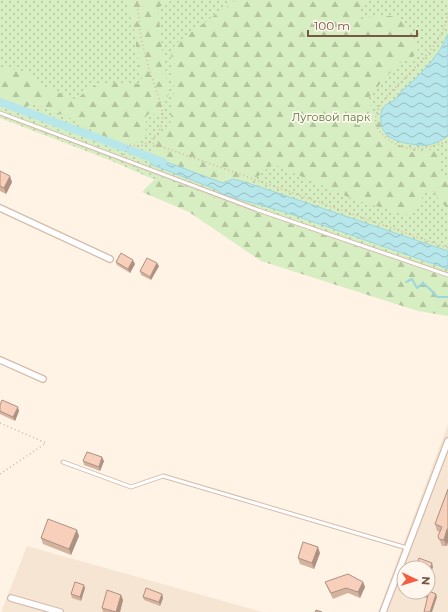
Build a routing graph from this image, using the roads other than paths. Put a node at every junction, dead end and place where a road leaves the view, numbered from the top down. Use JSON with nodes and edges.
{"nodes":[{"id":1,"x":0,"y":113,"type":"edge"},
{"id":2,"x":0,"y":208,"type":"edge"},
{"id":3,"x":110,"y":259,"type":"dead end"},
{"id":4,"x":448,"y":275,"type":"edge"},
{"id":5,"x":0,"y":360,"type":"edge"},
{"id":6,"x":43,"y":379,"type":"dead end"},
{"id":7,"x":448,"y":441,"type":"edge"},
{"id":8,"x":63,"y":462,"type":"dead end"},
{"id":9,"x":407,"y":548,"type":"junction"},
{"id":10,"x":11,"y":598,"type":"dead end"},
{"id":11,"x":60,"y":612,"type":"edge"},
{"id":12,"x":383,"y":612,"type":"edge"}],
"edges":[{"from":1,"to":4,"type":"lane"},
{"from":2,"to":3,"type":"street"},
{"from":5,"to":6,"type":"street"},
{"from":7,"to":9,"type":"street"},
{"from":8,"to":9,"type":"lane"},
{"from":9,"to":12,"type":"street"},
{"from":10,"to":11,"type":"street"}]}
